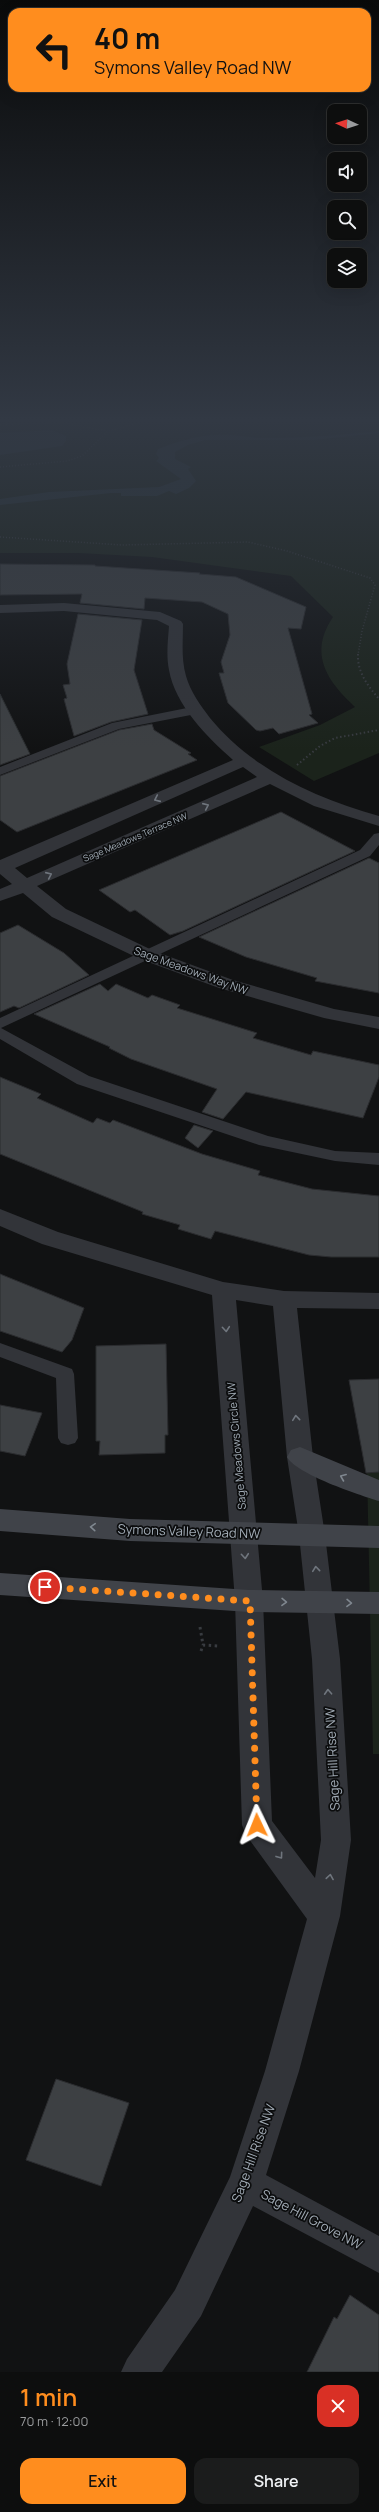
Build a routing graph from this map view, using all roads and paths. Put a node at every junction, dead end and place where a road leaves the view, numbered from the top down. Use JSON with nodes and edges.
{"nodes":[{"id":1,"x":0,"y":537,"type":"edge"},
{"id":2,"x":0,"y":609,"type":"edge"},
{"id":3,"x":379,"y":699,"type":"edge"},
{"id":4,"x":197,"y":710,"type":"junction"},
{"id":5,"x":379,"y":730,"type":"edge"},
{"id":6,"x":244,"y":761,"type":"junction"},
{"id":7,"x":0,"y":771,"type":"edge"},
{"id":8,"x":270,"y":778,"type":"junction"},
{"id":9,"x":379,"y":821,"type":"edge"},
{"id":10,"x":379,"y":837,"type":"edge"},
{"id":11,"x":1,"y":867,"type":"edge"},
{"id":12,"x":23,"y":886,"type":"junction"},
{"id":13,"x":0,"y":896,"type":"edge"},
{"id":14,"x":147,"y":955,"type":"junction"},
{"id":15,"x":379,"y":1022,"type":"edge"},
{"id":16,"x":0,"y":1024,"type":"edge"},
{"id":17,"x":0,"y":1033,"type":"edge"},
{"id":18,"x":379,"y":1159,"type":"edge"},
{"id":19,"x":0,"y":1217,"type":"edge"},
{"id":20,"x":223,"y":1290,"type":"junction"},
{"id":21,"x":284,"y":1299,"type":"junction"},
{"id":22,"x":379,"y":1301,"type":"edge"},
{"id":23,"x":0,"y":1350,"type":"edge"},
{"id":24,"x":68,"y":1438,"type":"dead end"},
{"id":25,"x":300,"y":1457,"type":"junction"},
{"id":26,"x":379,"y":1491,"type":"edge"},
{"id":27,"x":0,"y":1520,"type":"edge"},
{"id":28,"x":243,"y":1533,"type":"junction"},
{"id":29,"x":312,"y":1535,"type":"junction"},
{"id":30,"x":379,"y":1537,"type":"edge"},
{"id":31,"x":0,"y":1584,"type":"edge"},
{"id":32,"x":250,"y":1601,"type":"junction"},
{"id":33,"x":319,"y":1602,"type":"junction"},
{"id":34,"x":379,"y":1603,"type":"edge"},
{"id":35,"x":200,"y":1627,"type":"dead end"},
{"id":36,"x":203,"y":1646,"type":"junction"},
{"id":37,"x":227,"y":1647,"type":"dead end"},
{"id":38,"x":201,"y":1651,"type":"dead end"},
{"id":39,"x":324,"y":1916,"type":"junction"},
{"id":40,"x":246,"y":2184,"type":"junction"},
{"id":41,"x":379,"y":2255,"type":"edge"},
{"id":42,"x":140,"y":2372,"type":"edge"}],
"edges":[{"from":1,"to":3,"type":"path"},
{"from":2,"to":4,"type":"street"},
{"from":4,"to":6,"type":"street"},
{"from":4,"to":7,"type":"lane"},
{"from":5,"to":8,"type":"path"},
{"from":6,"to":8,"type":"street"},
{"from":6,"to":11,"type":"street","one_way":true},
{"from":8,"to":9,"type":"street"},
{"from":12,"to":8,"type":"street","name":"Sage Meadows Terrace NW","one_way":true},
{"from":10,"to":14,"type":"lane"},
{"from":11,"to":12,"type":"street","name":"Sage Meadows Way NW"},
{"from":12,"to":13,"type":"street","name":"Sage Meadows Terrace NW"},
{"from":12,"to":14,"type":"street","name":"Sage Meadows Way NW"},
{"from":14,"to":15,"type":"street","name":"Sage Meadows Way NW"},
{"from":14,"to":16,"type":"lane"},
{"from":17,"to":18,"type":"lane"},
{"from":19,"to":20,"type":"street"},
{"from":20,"to":21,"type":"street"},
{"from":20,"to":28,"type":"street","name":"Sage Meadows Circle NW","one_way":true},
{"from":21,"to":22,"type":"street"},
{"from":25,"to":21,"type":"street","one_way":true},
{"from":23,"to":24,"type":"lane"},
{"from":26,"to":25,"type":"main road","one_way":true},
{"from":25,"to":29,"type":"street"},
{"from":28,"to":27,"type":"main road","name":"Symons Valley Road NW","one_way":true},
{"from":28,"to":29,"type":"main road","name":"Symons Valley Road NW"},
{"from":28,"to":32,"type":"street","name":"Sage Meadows Circle NW","one_way":true},
{"from":29,"to":30,"type":"main road","name":"Symons Valley Road NW"},
{"from":33,"to":29,"type":"street","one_way":true},
{"from":31,"to":32,"type":"main road"},
{"from":32,"to":33,"type":"main road","one_way":true},
{"from":32,"to":39,"type":"street","one_way":true},
{"from":33,"to":34,"type":"main road","one_way":true},
{"from":39,"to":33,"type":"street","name":"Sage Hill Rise NW","one_way":true},
{"from":35,"to":36,"type":"path"},
{"from":36,"to":37,"type":"path"},
{"from":36,"to":38,"type":"path"},
{"from":39,"to":40,"type":"street","name":"Sage Hill Rise NW"},
{"from":40,"to":41,"type":"street","name":"Sage Hill Grove NW"},
{"from":40,"to":42,"type":"street","name":"Sage Hill Rise NW"}]}
